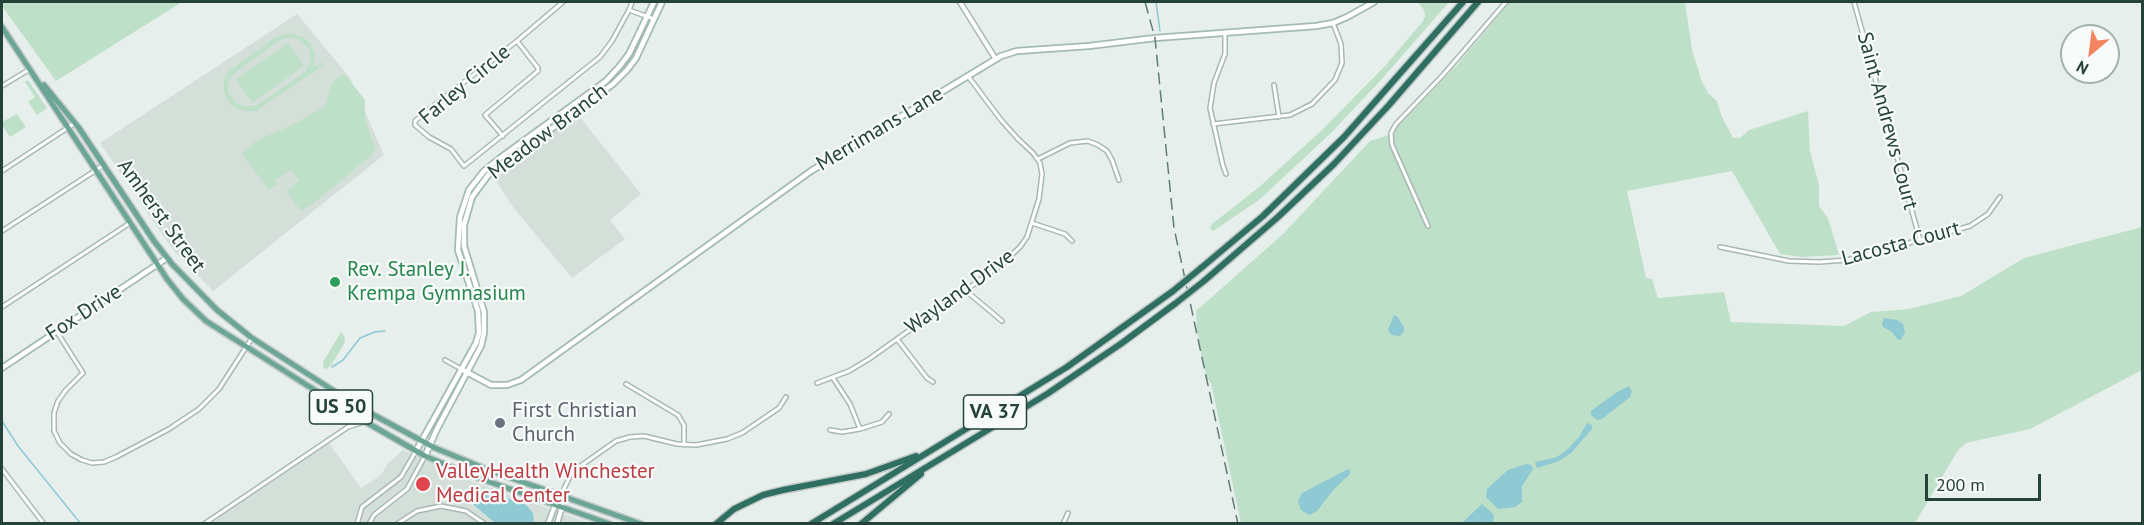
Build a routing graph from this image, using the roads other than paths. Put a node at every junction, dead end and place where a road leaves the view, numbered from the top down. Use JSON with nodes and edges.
{"nodes":[{"id":1,"x":563,"y":2,"type":"edge"},
{"id":2,"x":632,"y":2,"type":"edge"},
{"id":3,"x":654,"y":2,"type":"edge"},
{"id":4,"x":662,"y":2,"type":"edge"},
{"id":5,"x":960,"y":2,"type":"edge"},
{"id":6,"x":1374,"y":2,"type":"edge"},
{"id":7,"x":1463,"y":2,"type":"edge"},
{"id":8,"x":1478,"y":2,"type":"edge"},
{"id":9,"x":1506,"y":2,"type":"edge"},
{"id":10,"x":1854,"y":2,"type":"edge"},
{"id":11,"x":629,"y":10,"type":"junction"},
{"id":12,"x":647,"y":15,"type":"junction"},
{"id":13,"x":654,"y":19,"type":"junction"},
{"id":14,"x":1333,"y":23,"type":"junction"},
{"id":15,"x":2,"y":27,"type":"edge"},
{"id":16,"x":1225,"y":32,"type":"junction"},
{"id":17,"x":517,"y":41,"type":"junction"},
{"id":18,"x":995,"y":58,"type":"junction"},
{"id":19,"x":31,"y":71,"type":"junction"},
{"id":20,"x":968,"y":75,"type":"junction"},
{"id":21,"x":1274,"y":85,"type":"dead end"},
{"id":22,"x":2,"y":86,"type":"edge"},
{"id":23,"x":1279,"y":117,"type":"junction"},
{"id":24,"x":75,"y":123,"type":"junction"},
{"id":25,"x":1213,"y":123,"type":"junction"},
{"id":26,"x":68,"y":128,"type":"junction"},
{"id":27,"x":503,"y":136,"type":"junction"},
{"id":28,"x":79,"y":145,"type":"junction"},
{"id":29,"x":95,"y":152,"type":"junction"},
{"id":30,"x":1038,"y":159,"type":"junction"},
{"id":31,"x":104,"y":165,"type":"junction"},
{"id":32,"x":96,"y":170,"type":"junction"},
{"id":33,"x":2,"y":171,"type":"edge"},
{"id":34,"x":1226,"y":174,"type":"dead end"},
{"id":35,"x":1119,"y":180,"type":"dead end"},
{"id":36,"x":2000,"y":197,"type":"dead end"},
{"id":37,"x":130,"y":223,"type":"junction"},
{"id":38,"x":1032,"y":223,"type":"junction"},
{"id":39,"x":1428,"y":226,"type":"dead end"},
{"id":40,"x":2,"y":231,"type":"edge"},
{"id":41,"x":150,"y":234,"type":"junction"},
{"id":42,"x":1920,"y":240,"type":"junction"},
{"id":43,"x":1072,"y":241,"type":"dead end"},
{"id":44,"x":1720,"y":247,"type":"dead end"},
{"id":45,"x":167,"y":258,"type":"junction"},
{"id":46,"x":158,"y":264,"type":"junction"},
{"id":47,"x":965,"y":290,"type":"junction"},
{"id":48,"x":2,"y":307,"type":"edge"},
{"id":49,"x":1002,"y":321,"type":"dead end"},
{"id":50,"x":57,"y":332,"type":"junction"},
{"id":51,"x":252,"y":338,"type":"junction"},
{"id":52,"x":897,"y":339,"type":"junction"},
{"id":53,"x":246,"y":347,"type":"junction"},
{"id":54,"x":444,"y":360,"type":"dead end"},
{"id":55,"x":2,"y":368,"type":"edge"},
{"id":56,"x":461,"y":369,"type":"junction"},
{"id":57,"x":467,"y":373,"type":"junction"},
{"id":58,"x":833,"y":378,"type":"junction"},
{"id":59,"x":933,"y":382,"type":"dead end"},
{"id":60,"x":817,"y":383,"type":"dead end"},
{"id":61,"x":626,"y":384,"type":"dead end"},
{"id":62,"x":786,"y":397,"type":"dead end"},
{"id":63,"x":365,"y":410,"type":"junction"},
{"id":64,"x":347,"y":411,"type":"junction"},
{"id":65,"x":889,"y":414,"type":"dead end"},
{"id":66,"x":357,"y":417,"type":"junction"},
{"id":67,"x":382,"y":420,"type":"junction"},
{"id":68,"x":366,"y":422,"type":"junction"},
{"id":69,"x":348,"y":427,"type":"junction"},
{"id":70,"x":860,"y":429,"type":"junction"},
{"id":71,"x":967,"y":429,"type":"junction"},
{"id":72,"x":831,"y":430,"type":"dead end"},
{"id":73,"x":971,"y":440,"type":"junction"},
{"id":74,"x":422,"y":441,"type":"junction"},
{"id":75,"x":430,"y":445,"type":"junction"},
{"id":76,"x":684,"y":445,"type":"junction"},
{"id":77,"x":416,"y":451,"type":"junction"},
{"id":78,"x":425,"y":456,"type":"junction"},
{"id":79,"x":2,"y":469,"type":"edge"},
{"id":80,"x":561,"y":495,"type":"junction"},
{"id":81,"x":555,"y":504,"type":"junction"},
{"id":82,"x":562,"y":507,"type":"junction"},
{"id":83,"x":1068,"y":513,"type":"dead end"},
{"id":84,"x":44,"y":524,"type":"edge"},
{"id":85,"x":204,"y":524,"type":"edge"},
{"id":86,"x":357,"y":524,"type":"edge"},
{"id":87,"x":369,"y":524,"type":"edge"},
{"id":88,"x":397,"y":524,"type":"edge"},
{"id":89,"x":485,"y":524,"type":"edge"},
{"id":90,"x":548,"y":524,"type":"edge"},
{"id":91,"x":557,"y":524,"type":"edge"},
{"id":92,"x":610,"y":524,"type":"edge"},
{"id":93,"x":641,"y":524,"type":"edge"},
{"id":94,"x":716,"y":524,"type":"edge"},
{"id":95,"x":811,"y":524,"type":"edge"},
{"id":96,"x":833,"y":524,"type":"edge"},
{"id":97,"x":861,"y":524,"type":"edge"},
{"id":98,"x":1063,"y":524,"type":"edge"}],
"edges":[{"from":1,"to":17,"type":"street","name":"Farley Circle"},
{"from":2,"to":11,"type":"street"},
{"from":3,"to":12,"type":"main road","name":"Meadow Branch"},
{"from":4,"to":13,"type":"main road","name":"Meadow Branch"},
{"from":5,"to":18,"type":"street"},
{"from":6,"to":14,"type":"main road","name":"Merrimans Lane"},
{"from":7,"to":71,"type":"highway","number":"VA 37","bridge":true},
{"from":8,"to":73,"type":"highway","number":"VA 37","bridge":true},
{"from":9,"to":39,"type":"street"},
{"from":10,"to":42,"type":"street","name":"Saint Andrews Court"},
{"from":11,"to":12,"type":"street"},
{"from":11,"to":27,"type":"street"},
{"from":12,"to":13,"type":"street"},
{"from":12,"to":56,"type":"main road","name":"Meadow Branch"},
{"from":13,"to":57,"type":"main road","name":"Meadow Branch"},
{"from":14,"to":16,"type":"main road","name":"Merrimans Lane"},
{"from":14,"to":23,"type":"street"},
{"from":15,"to":19,"type":"main road","name":"Amherst Street","number":"US 50"},
{"from":16,"to":18,"type":"main road","name":"Merrimans Lane"},
{"from":16,"to":25,"type":"street"},
{"from":17,"to":27,"type":"street"},
{"from":17,"to":27,"type":"street","name":"Farley Circle"},
{"from":18,"to":20,"type":"main road","name":"Merrimans Lane"},
{"from":19,"to":22,"type":"street"},
{"from":19,"to":24,"type":"main road","name":"Amherst Street","number":"US 50"},
{"from":19,"to":26,"type":"main road","name":"Amherst Street","number":"US 50"},
{"from":20,"to":30,"type":"street"},
{"from":20,"to":57,"type":"main road","name":"Merrimans Lane"},
{"from":21,"to":23,"type":"street"},
{"from":23,"to":25,"type":"street"},
{"from":24,"to":26,"type":"street"},
{"from":24,"to":29,"type":"main road","name":"Amherst Street","number":"US 50"},
{"from":25,"to":34,"type":"street"},
{"from":26,"to":28,"type":"main road","name":"Amherst Street","number":"US 50"},
{"from":26,"to":33,"type":"street"},
{"from":28,"to":29,"type":"main road"},
{"from":28,"to":32,"type":"main road","name":"Amherst Street","number":"US 50"},
{"from":29,"to":31,"type":"main road","name":"Amherst Street","number":"US 50"},
{"from":30,"to":35,"type":"street"},
{"from":30,"to":38,"type":"street","name":"Wayland Drive"},
{"from":31,"to":32,"type":"street"},
{"from":31,"to":41,"type":"main road","name":"Amherst Street","number":"US 50"},
{"from":32,"to":37,"type":"main road","name":"Amherst Street","number":"US 50"},
{"from":32,"to":40,"type":"street"},
{"from":36,"to":42,"type":"street","name":"Lacosta Court"},
{"from":37,"to":41,"type":"main road"},
{"from":37,"to":46,"type":"main road","name":"Amherst Street","number":"US 50"},
{"from":37,"to":48,"type":"street"},
{"from":38,"to":43,"type":"street"},
{"from":38,"to":47,"type":"street","name":"Wayland Drive"},
{"from":41,"to":45,"type":"main road","name":"Amherst Street","number":"US 50"},
{"from":42,"to":44,"type":"street","name":"Lacosta Court"},
{"from":45,"to":46,"type":"main road","name":"Fox Drive"},
{"from":45,"to":51,"type":"main road","name":"Amherst Street","number":"US 50"},
{"from":46,"to":50,"type":"main road","name":"Fox Drive"},
{"from":46,"to":53,"type":"main road","name":"Amherst Street","number":"US 50"},
{"from":47,"to":49,"type":"street"},
{"from":47,"to":52,"type":"street","name":"Wayland Drive"},
{"from":50,"to":53,"type":"street"},
{"from":50,"to":55,"type":"main road","name":"Fox Drive"},
{"from":51,"to":53,"type":"street"},
{"from":51,"to":63,"type":"main road","name":"Amherst Street","number":"US 50"},
{"from":52,"to":58,"type":"street","name":"Wayland Drive"},
{"from":52,"to":59,"type":"street"},
{"from":53,"to":64,"type":"main road","name":"Amherst Street","number":"US 50"},
{"from":54,"to":56,"type":"street","name":"Merrimans Lane"},
{"from":56,"to":57,"type":"main road","name":"Merrimans Lane"},
{"from":56,"to":74,"type":"main road","name":"Meadow Branch"},
{"from":57,"to":75,"type":"main road","name":"Meadow Branch"},
{"from":58,"to":60,"type":"street","name":"Wayland Drive"},
{"from":58,"to":70,"type":"street"},
{"from":61,"to":76,"type":"street"},
{"from":62,"to":76,"type":"street"},
{"from":63,"to":64,"type":"main road"},
{"from":63,"to":67,"type":"main road","name":"Amherst Street","number":"US 50"},
{"from":64,"to":66,"type":"main road","name":"Amherst Street","number":"US 50"},
{"from":65,"to":70,"type":"street"},
{"from":66,"to":67,"type":"main road"},
{"from":66,"to":68,"type":"main road","name":"Amherst Street","number":"US 50"},
{"from":66,"to":69,"type":"street"},
{"from":67,"to":74,"type":"main road","name":"Amherst Street","number":"US 50"},
{"from":68,"to":69,"type":"street"},
{"from":68,"to":77,"type":"main road","name":"Amherst Street","number":"US 50"},
{"from":69,"to":85,"type":"street"},
{"from":70,"to":72,"type":"street"},
{"from":71,"to":94,"type":"highway"},
{"from":71,"to":95,"type":"highway","number":"VA 37"},
{"from":73,"to":96,"type":"highway","number":"VA 37"},
{"from":73,"to":97,"type":"highway"},
{"from":74,"to":75,"type":"main road","name":"Amherst Street","number":"US 50"},
{"from":74,"to":77,"type":"main road","name":"Meadow Branch"},
{"from":75,"to":78,"type":"main road","name":"Meadow Branch"},
{"from":75,"to":80,"type":"main road","name":"Amherst Street","number":"US 50"},
{"from":76,"to":80,"type":"street"},
{"from":77,"to":78,"type":"main road","name":"Amherst Street","number":"US 50"},
{"from":77,"to":86,"type":"street"},
{"from":78,"to":81,"type":"main road","name":"Amherst Street","number":"US 50"},
{"from":78,"to":87,"type":"street"},
{"from":79,"to":84,"type":"street"},
{"from":80,"to":81,"type":"street"},
{"from":80,"to":82,"type":"street"},
{"from":80,"to":93,"type":"main road","name":"Amherst Street","number":"US 50"},
{"from":81,"to":82,"type":"main road","name":"Amherst Street","number":"US 50"},
{"from":81,"to":90,"type":"street"},
{"from":82,"to":91,"type":"street"},
{"from":82,"to":92,"type":"main road","name":"Amherst Street","number":"US 50"},
{"from":83,"to":98,"type":"street"},
{"from":88,"to":89,"type":"street"}]}
